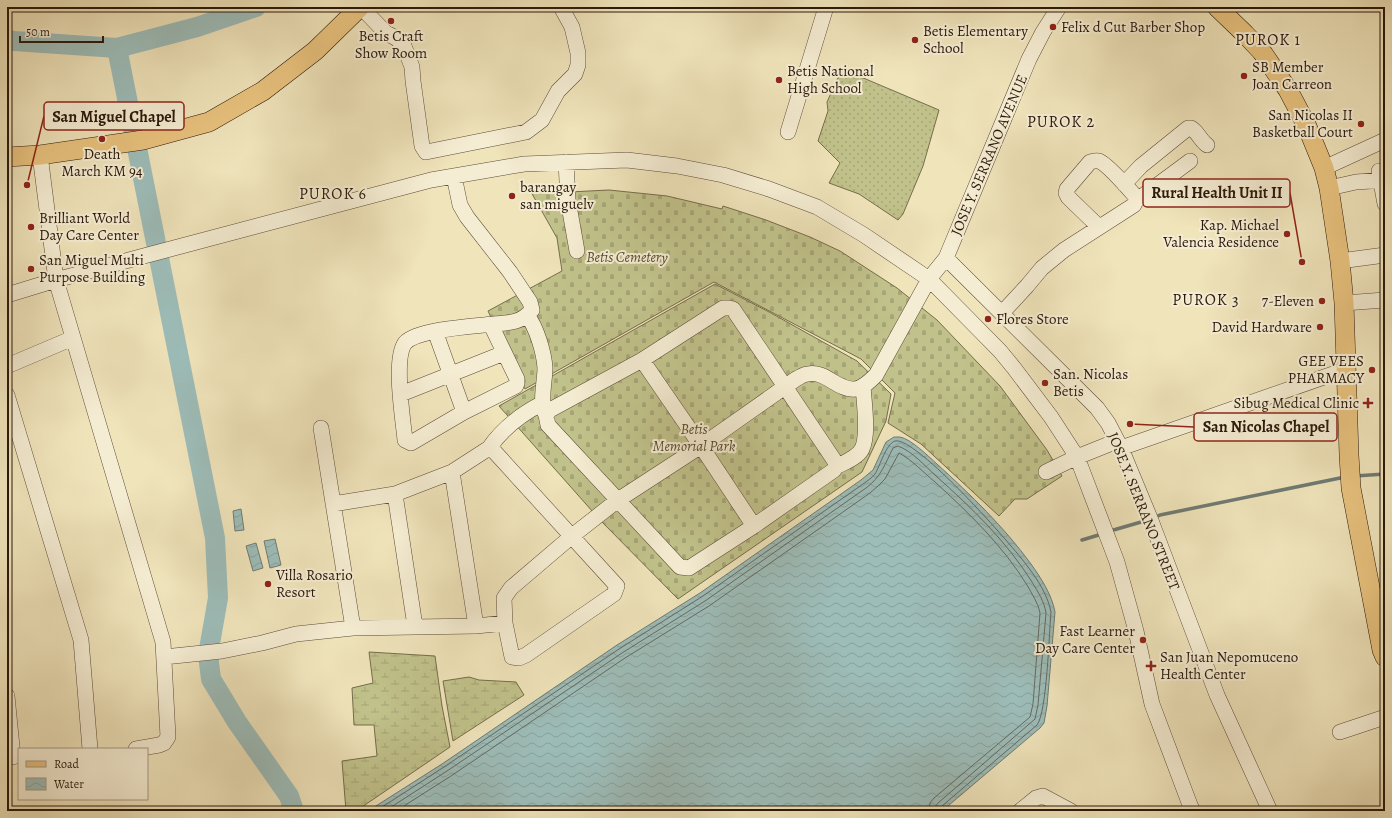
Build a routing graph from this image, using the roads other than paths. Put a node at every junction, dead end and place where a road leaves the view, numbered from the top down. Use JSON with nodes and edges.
{"nodes":[{"id":1,"x":361,"y":7,"type":"edge"},
{"id":2,"x":561,"y":7,"type":"edge"},
{"id":3,"x":826,"y":7,"type":"edge"},
{"id":4,"x":1059,"y":7,"type":"edge"},
{"id":5,"x":1217,"y":7,"type":"edge"},
{"id":6,"x":788,"y":132,"type":"dead end"},
{"id":7,"x":1385,"y":140,"type":"edge"},
{"id":8,"x":1207,"y":145,"type":"dead end"},
{"id":9,"x":40,"y":155,"type":"junction"},
{"id":10,"x":7,"y":156,"type":"edge"},
{"id":11,"x":1190,"y":161,"type":"dead end"},
{"id":12,"x":566,"y":162,"type":"junction"},
{"id":13,"x":1324,"y":168,"type":"junction"},
{"id":14,"x":454,"y":176,"type":"junction"},
{"id":15,"x":1381,"y":177,"type":"edge"},
{"id":16,"x":1124,"y":184,"type":"junction"},
{"id":17,"x":1329,"y":188,"type":"junction"},
{"id":18,"x":1136,"y":201,"type":"junction"},
{"id":19,"x":1385,"y":204,"type":"edge"},
{"id":20,"x":1099,"y":227,"type":"junction"},
{"id":21,"x":577,"y":251,"type":"dead end"},
{"id":22,"x":1385,"y":255,"type":"edge"},
{"id":23,"x":946,"y":258,"type":"junction"},
{"id":24,"x":1340,"y":261,"type":"junction"},
{"id":25,"x":929,"y":279,"type":"junction"},
{"id":26,"x":56,"y":280,"type":"junction"},
{"id":27,"x":7,"y":295,"type":"edge"},
{"id":28,"x":1385,"y":300,"type":"edge"},
{"id":29,"x":1344,"y":303,"type":"junction"},
{"id":30,"x":1002,"y":313,"type":"junction"},
{"id":31,"x":527,"y":315,"type":"junction"},
{"id":32,"x":491,"y":325,"type":"junction"},
{"id":33,"x":435,"y":331,"type":"junction"},
{"id":34,"x":73,"y":338,"type":"junction"},
{"id":35,"x":504,"y":353,"type":"junction"},
{"id":36,"x":642,"y":360,"type":"junction"},
{"id":37,"x":7,"y":366,"type":"edge"},
{"id":38,"x":1347,"y":369,"type":"junction"},
{"id":39,"x":451,"y":374,"type":"junction"},
{"id":40,"x":784,"y":386,"type":"junction"},
{"id":41,"x":863,"y":386,"type":"junction"},
{"id":42,"x":400,"y":394,"type":"junction"},
{"id":43,"x":7,"y":395,"type":"edge"},
{"id":44,"x":544,"y":409,"type":"junction"},
{"id":45,"x":464,"y":412,"type":"junction"},
{"id":46,"x":322,"y":428,"type":"dead end"},
{"id":47,"x":1119,"y":445,"type":"junction"},
{"id":48,"x":701,"y":446,"type":"junction"},
{"id":49,"x":489,"y":448,"type":"junction"},
{"id":50,"x":1077,"y":456,"type":"junction"},
{"id":51,"x":836,"y":467,"type":"junction"},
{"id":52,"x":452,"y":472,"type":"junction"},
{"id":53,"x":1046,"y":472,"type":"dead end"},
{"id":54,"x":395,"y":494,"type":"junction"},
{"id":55,"x":618,"y":500,"type":"junction"},
{"id":56,"x":333,"y":504,"type":"junction"},
{"id":57,"x":754,"y":526,"type":"junction"},
{"id":58,"x":572,"y":536,"type":"junction"},
{"id":59,"x":505,"y":623,"type":"junction"},
{"id":60,"x":415,"y":626,"type":"junction"},
{"id":61,"x":476,"y":626,"type":"junction"},
{"id":62,"x":353,"y":628,"type":"junction"},
{"id":63,"x":166,"y":657,"type":"junction"},
{"id":64,"x":1385,"y":657,"type":"edge"},
{"id":65,"x":7,"y":696,"type":"edge"},
{"id":66,"x":1385,"y":717,"type":"edge"},
{"id":67,"x":1340,"y":732,"type":"dead end"},
{"id":68,"x":90,"y":748,"type":"edge"},
{"id":69,"x":142,"y":748,"type":"edge"},
{"id":70,"x":13,"y":757,"type":"edge"},
{"id":71,"x":1020,"y":811,"type":"edge"},
{"id":72,"x":1071,"y":811,"type":"edge"},
{"id":73,"x":1193,"y":811,"type":"edge"},
{"id":74,"x":1270,"y":811,"type":"edge"}],
"edges":[{"from":1,"to":2,"type":"street"},
{"from":1,"to":9,"type":"main road"},
{"from":3,"to":6,"type":"street"},
{"from":4,"to":23,"type":"street","name":"JOSE Y. SERRANO AVENUE"},
{"from":5,"to":13,"type":"main road"},
{"from":7,"to":13,"type":"street"},
{"from":8,"to":16,"type":"street"},
{"from":9,"to":10,"type":"main road"},
{"from":9,"to":26,"type":"street"},
{"from":11,"to":18,"type":"street"},
{"from":12,"to":14,"type":"street"},
{"from":12,"to":21,"type":"street"},
{"from":12,"to":25,"type":"street"},
{"from":13,"to":17,"type":"main road"},
{"from":14,"to":26,"type":"street"},
{"from":14,"to":31,"type":"street"},
{"from":15,"to":17,"type":"street"},
{"from":15,"to":19,"type":"street"},
{"from":16,"to":18,"type":"street"},
{"from":16,"to":20,"type":"street"},
{"from":17,"to":24,"type":"main road"},
{"from":18,"to":20,"type":"street"},
{"from":20,"to":30,"type":"street"},
{"from":22,"to":24,"type":"street"},
{"from":23,"to":25,"type":"street","name":"JOSE Y. SERRANO AVENUE"},
{"from":23,"to":30,"type":"street","name":"JOSE Y. SERRANO STREET"},
{"from":24,"to":29,"type":"main road"},
{"from":25,"to":41,"type":"street","name":"JOSE Y. SERRANO AVENUE"},
{"from":25,"to":50,"type":"street"},
{"from":26,"to":27,"type":"street"},
{"from":26,"to":34,"type":"street"},
{"from":28,"to":29,"type":"street"},
{"from":29,"to":38,"type":"main road"},
{"from":30,"to":47,"type":"street","name":"JOSE Y. SERRANO STREET"},
{"from":31,"to":32,"type":"street"},
{"from":31,"to":44,"type":"street"},
{"from":32,"to":33,"type":"street"},
{"from":32,"to":35,"type":"street"},
{"from":33,"to":39,"type":"street"},
{"from":33,"to":42,"type":"street"},
{"from":34,"to":37,"type":"street"},
{"from":34,"to":63,"type":"street"},
{"from":35,"to":39,"type":"street"},
{"from":35,"to":45,"type":"street"},
{"from":36,"to":40,"type":"street"},
{"from":36,"to":44,"type":"street"},
{"from":36,"to":48,"type":"street"},
{"from":38,"to":47,"type":"street"},
{"from":38,"to":64,"type":"main road"},
{"from":39,"to":42,"type":"street"},
{"from":39,"to":45,"type":"street"},
{"from":40,"to":41,"type":"street"},
{"from":40,"to":48,"type":"street"},
{"from":40,"to":51,"type":"street"},
{"from":41,"to":51,"type":"street"},
{"from":42,"to":45,"type":"street"},
{"from":43,"to":68,"type":"street"},
{"from":44,"to":49,"type":"street"},
{"from":44,"to":55,"type":"street"},
{"from":46,"to":56,"type":"street"},
{"from":47,"to":50,"type":"street"},
{"from":47,"to":74,"type":"street","name":"JOSE Y. SERRANO STREET"},
{"from":48,"to":55,"type":"street"},
{"from":48,"to":57,"type":"street"},
{"from":49,"to":52,"type":"street"},
{"from":49,"to":58,"type":"street"},
{"from":50,"to":53,"type":"street"},
{"from":50,"to":73,"type":"street"},
{"from":51,"to":57,"type":"street"},
{"from":52,"to":54,"type":"street"},
{"from":52,"to":61,"type":"street"},
{"from":54,"to":56,"type":"street"},
{"from":54,"to":60,"type":"street"},
{"from":55,"to":57,"type":"street"},
{"from":55,"to":58,"type":"street"},
{"from":56,"to":62,"type":"street"},
{"from":58,"to":59,"type":"street"},
{"from":58,"to":59,"type":"street"},
{"from":59,"to":61,"type":"street"},
{"from":60,"to":61,"type":"street"},
{"from":60,"to":62,"type":"street"},
{"from":62,"to":63,"type":"street"},
{"from":63,"to":69,"type":"street"},
{"from":65,"to":70,"type":"street"},
{"from":66,"to":67,"type":"street"},
{"from":71,"to":72,"type":"street"}]}
